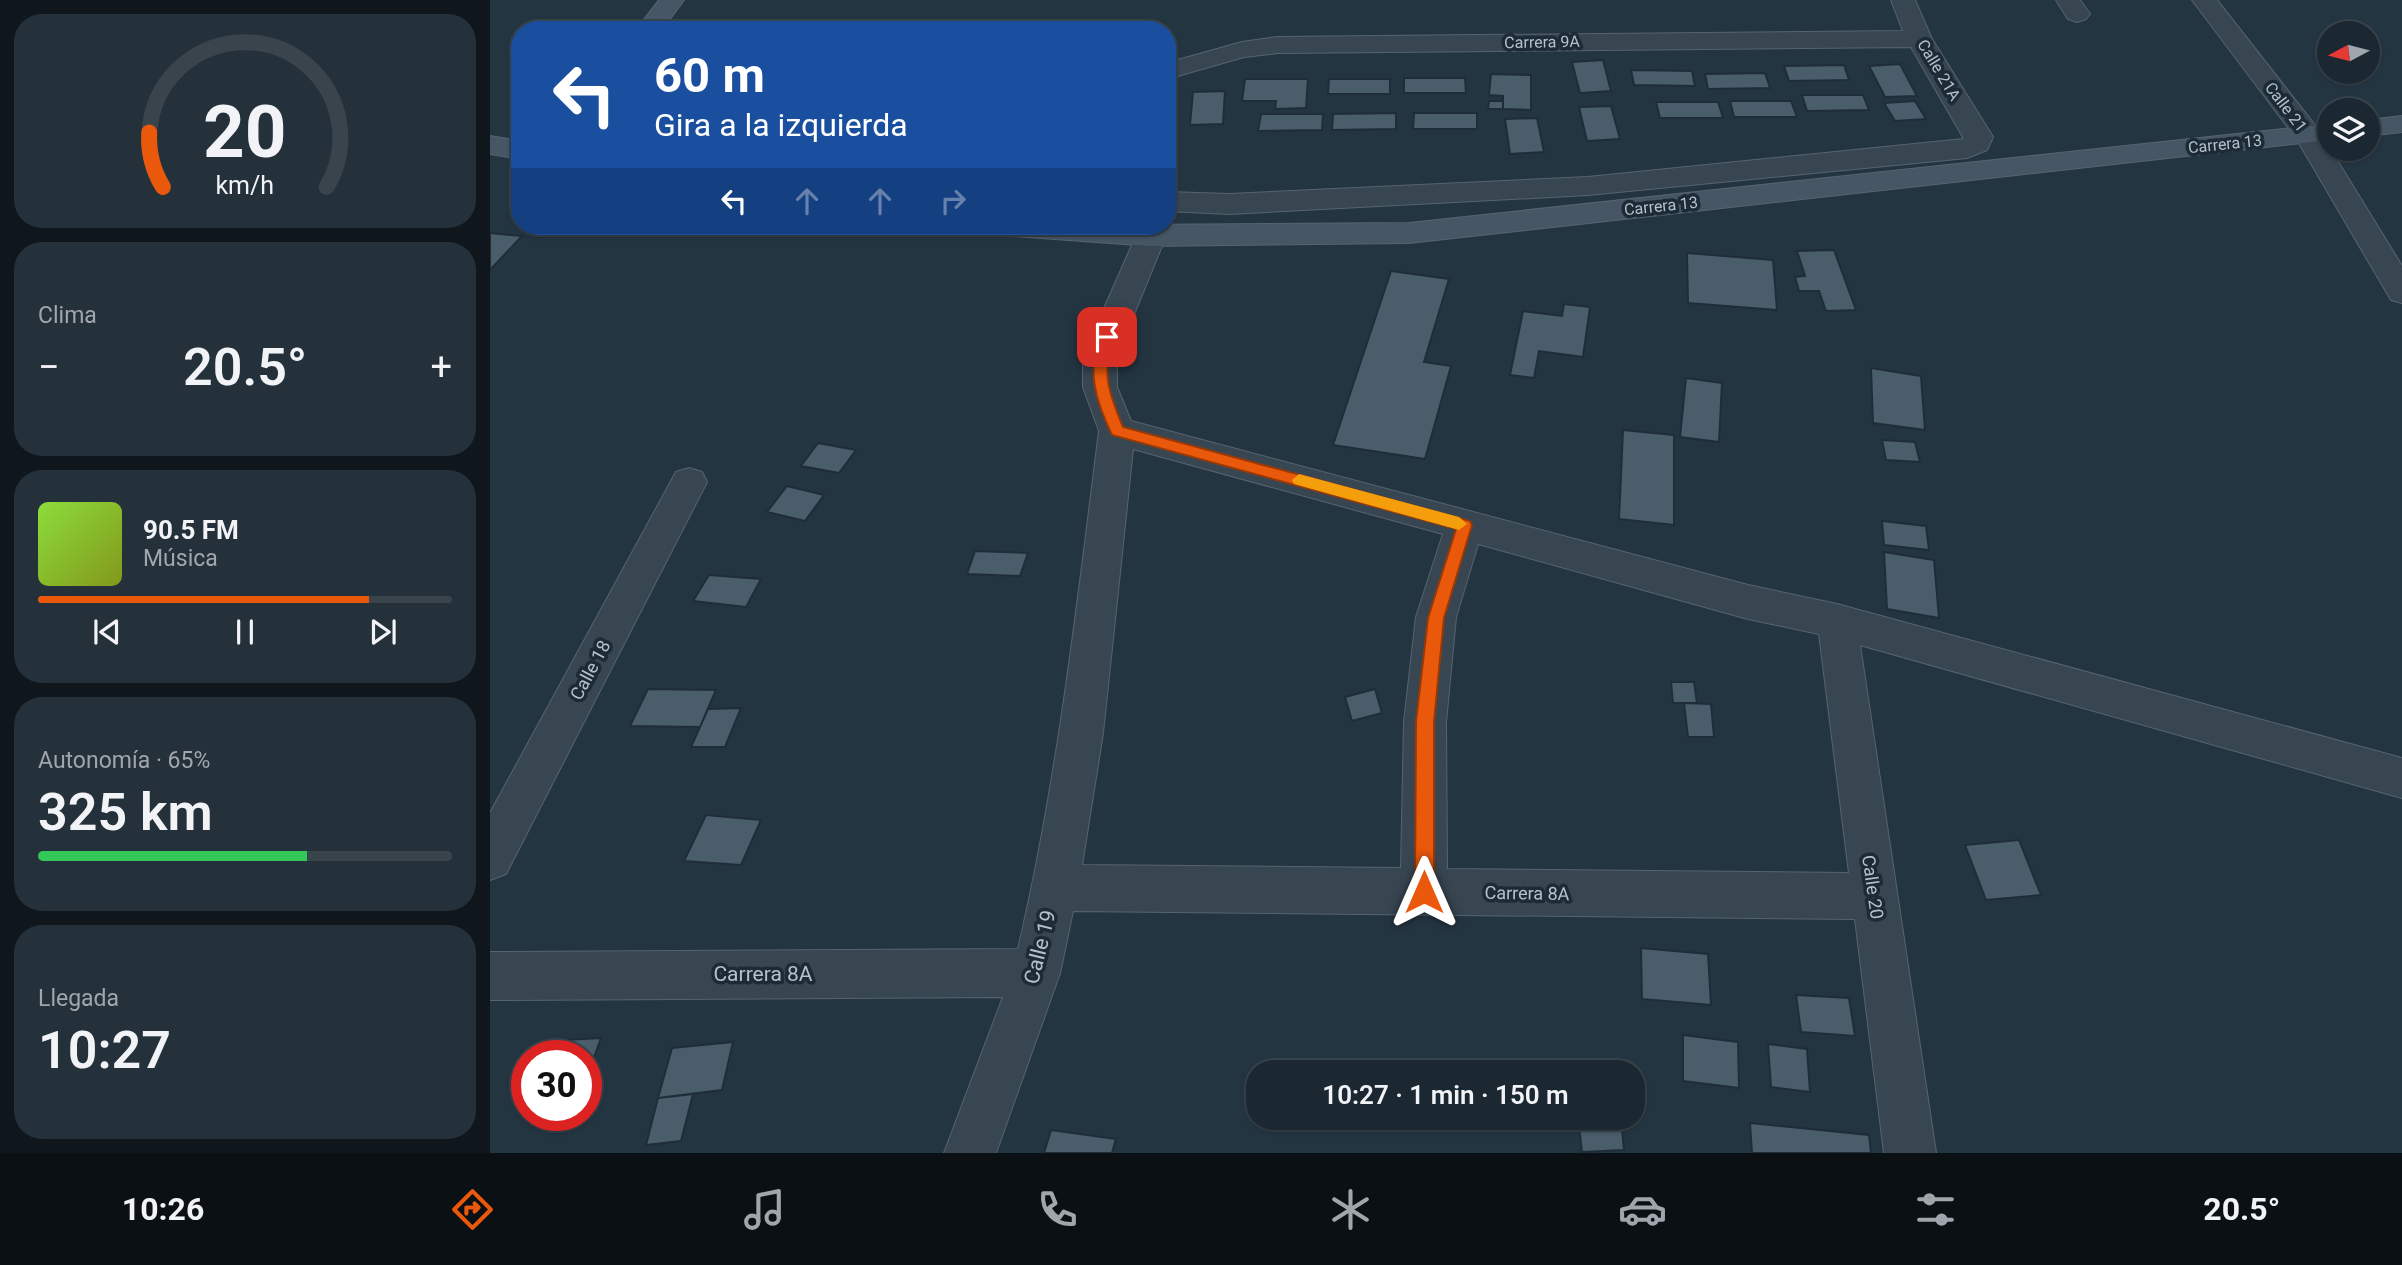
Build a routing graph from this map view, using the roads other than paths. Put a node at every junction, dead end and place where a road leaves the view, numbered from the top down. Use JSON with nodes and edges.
{"nodes":[{"id":1,"x":672,"y":0,"type":"edge"},
{"id":2,"x":1903,"y":0,"type":"edge"},
{"id":3,"x":2204,"y":0,"type":"edge"},
{"id":4,"x":656,"y":21,"type":"edge"},
{"id":5,"x":1919,"y":38,"type":"junction"},
{"id":6,"x":1176,"y":68,"type":"edge"},
{"id":7,"x":2402,"y":124,"type":"edge"},
{"id":8,"x":2380,"y":127,"type":"edge"},
{"id":9,"x":2317,"y":133,"type":"edge"},
{"id":10,"x":2317,"y":134,"type":"edge"},
{"id":11,"x":490,"y":145,"type":"edge"},
{"id":12,"x":511,"y":148,"type":"edge"},
{"id":13,"x":2332,"y":161,"type":"edge"},
{"id":14,"x":1176,"y":201,"type":"edge"},
{"id":15,"x":1137,"y":235,"type":"edge"},
{"id":16,"x":1151,"y":236,"type":"junction"},
{"id":17,"x":2402,"y":292,"type":"edge"},
{"id":18,"x":1117,"y":431,"type":"junction"},
{"id":19,"x":689,"y":482,"type":"dead end"},
{"id":20,"x":1465,"y":525,"type":"junction"},
{"id":21,"x":1837,"y":621,"type":"junction"},
{"id":22,"x":2402,"y":778,"type":"edge"},
{"id":23,"x":490,"y":858,"type":"edge"},
{"id":24,"x":1055,"y":888,"type":"junction"},
{"id":25,"x":1424,"y":892,"type":"junction"},
{"id":26,"x":1874,"y":896,"type":"junction"},
{"id":27,"x":1036,"y":973,"type":"junction"},
{"id":28,"x":490,"y":976,"type":"edge"},
{"id":29,"x":970,"y":1153,"type":"edge"},
{"id":30,"x":1910,"y":1153,"type":"edge"}],
"edges":[{"from":1,"to":4,"type":"street"},
{"from":2,"to":5,"type":"street","name":"Calle 21A"},
{"from":3,"to":9,"type":"street","name":"Calle 21"},
{"from":5,"to":6,"type":"street","name":"Carrera 9A"},
{"from":5,"to":14,"type":"street","name":"Calle 21A"},
{"from":7,"to":8,"type":"street"},
{"from":10,"to":16,"type":"street","name":"Carrera 13"},
{"from":11,"to":12,"type":"street"},
{"from":13,"to":17,"type":"street","name":"Calle 21"},
{"from":15,"to":16,"type":"street","name":"Carrera 13"},
{"from":16,"to":18,"type":"street"},
{"from":18,"to":20,"type":"street"},
{"from":18,"to":24,"type":"street","name":"Calle 19"},
{"from":19,"to":23,"type":"street","name":"Calle 18"},
{"from":20,"to":21,"type":"street"},
{"from":20,"to":25,"type":"street"},
{"from":21,"to":22,"type":"street"},
{"from":21,"to":26,"type":"street","name":"Calle 20"},
{"from":24,"to":25,"type":"street","name":"Carrera 8A"},
{"from":24,"to":27,"type":"street","name":"Calle 19"},
{"from":25,"to":26,"type":"street","name":"Carrera 8A"},
{"from":26,"to":30,"type":"street","name":"Calle 20"},
{"from":27,"to":28,"type":"street","name":"Carrera 8A"},
{"from":27,"to":29,"type":"street","name":"Calle 19"}]}
